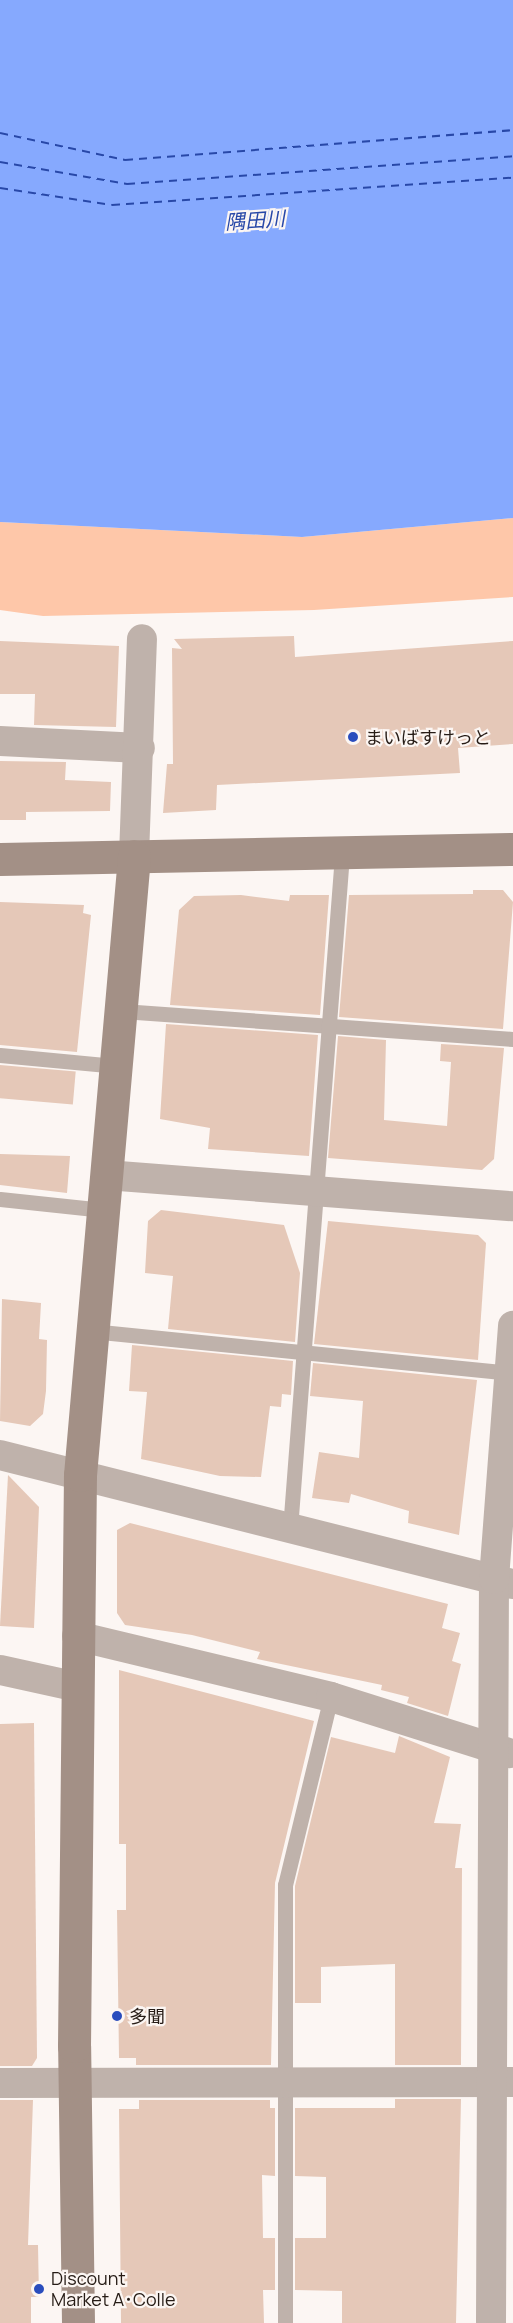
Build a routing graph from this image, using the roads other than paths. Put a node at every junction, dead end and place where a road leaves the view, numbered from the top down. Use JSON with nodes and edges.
{"nodes":[{"id":1,"x":142,"y":639,"type":"dead end"},
{"id":2,"x":0,"y":741,"type":"edge"},
{"id":3,"x":140,"y":748,"type":"junction"},
{"id":4,"x":513,"y":849,"type":"edge"},
{"id":5,"x":342,"y":854,"type":"junction"},
{"id":6,"x":134,"y":856,"type":"junction"},
{"id":7,"x":0,"y":859,"type":"edge"},
{"id":8,"x":122,"y":1011,"type":"junction"},
{"id":9,"x":329,"y":1028,"type":"junction"},
{"id":10,"x":513,"y":1039,"type":"edge"},
{"id":11,"x":0,"y":1055,"type":"edge"},
{"id":12,"x":117,"y":1066,"type":"junction"},
{"id":13,"x":106,"y":1175,"type":"junction"},
{"id":14,"x":316,"y":1188,"type":"junction"},
{"id":15,"x":0,"y":1199,"type":"edge"},
{"id":16,"x":513,"y":1206,"type":"edge"},
{"id":17,"x":103,"y":1210,"type":"junction"},
{"id":18,"x":513,"y":1326,"type":"edge"},
{"id":19,"x":92,"y":1331,"type":"junction"},
{"id":20,"x":303,"y":1352,"type":"junction"},
{"id":21,"x":510,"y":1386,"type":"edge"},
{"id":22,"x":0,"y":1455,"type":"edge"},
{"id":23,"x":80,"y":1475,"type":"junction"},
{"id":24,"x":290,"y":1529,"type":"junction"},
{"id":25,"x":503,"y":1582,"type":"edge"},
{"id":26,"x":78,"y":1636,"type":"junction"},
{"id":27,"x":0,"y":1670,"type":"edge"},
{"id":28,"x":77,"y":1687,"type":"junction"},
{"id":29,"x":331,"y":1697,"type":"junction"},
{"id":30,"x":503,"y":1751,"type":"edge"},
{"id":31,"x":76,"y":2082,"type":"junction"},
{"id":32,"x":502,"y":2082,"type":"edge"},
{"id":33,"x":0,"y":2083,"type":"edge"},
{"id":34,"x":284,"y":2083,"type":"junction"},
{"id":35,"x":78,"y":2323,"type":"edge"},
{"id":36,"x":285,"y":2323,"type":"edge"},
{"id":37,"x":491,"y":2323,"type":"edge"}],
"edges":[{"from":1,"to":3,"type":"street"},
{"from":2,"to":3,"type":"street"},
{"from":3,"to":6,"type":"street"},
{"from":4,"to":5,"type":"street"},
{"from":5,"to":6,"type":"street"},
{"from":5,"to":9,"type":"lane"},
{"from":6,"to":7,"type":"street"},
{"from":6,"to":8,"type":"street"},
{"from":8,"to":9,"type":"lane"},
{"from":8,"to":12,"type":"street"},
{"from":9,"to":10,"type":"lane"},
{"from":9,"to":14,"type":"lane"},
{"from":11,"to":12,"type":"lane"},
{"from":12,"to":13,"type":"street"},
{"from":13,"to":14,"type":"street"},
{"from":13,"to":17,"type":"street"},
{"from":14,"to":16,"type":"street"},
{"from":14,"to":20,"type":"lane"},
{"from":15,"to":17,"type":"lane"},
{"from":17,"to":19,"type":"street"},
{"from":18,"to":21,"type":"street"},
{"from":19,"to":20,"type":"lane"},
{"from":19,"to":23,"type":"street"},
{"from":20,"to":21,"type":"lane"},
{"from":20,"to":24,"type":"lane"},
{"from":21,"to":25,"type":"street"},
{"from":22,"to":23,"type":"street"},
{"from":23,"to":24,"type":"street"},
{"from":23,"to":26,"type":"street"},
{"from":24,"to":25,"type":"street"},
{"from":25,"to":30,"type":"street"},
{"from":26,"to":28,"type":"street"},
{"from":26,"to":29,"type":"street"},
{"from":27,"to":28,"type":"street"},
{"from":28,"to":31,"type":"street"},
{"from":29,"to":30,"type":"street"},
{"from":29,"to":34,"type":"lane"},
{"from":30,"to":32,"type":"street"},
{"from":31,"to":33,"type":"street"},
{"from":31,"to":34,"type":"street"},
{"from":31,"to":35,"type":"street"},
{"from":32,"to":34,"type":"street"},
{"from":32,"to":37,"type":"street"},
{"from":34,"to":36,"type":"lane"}]}
